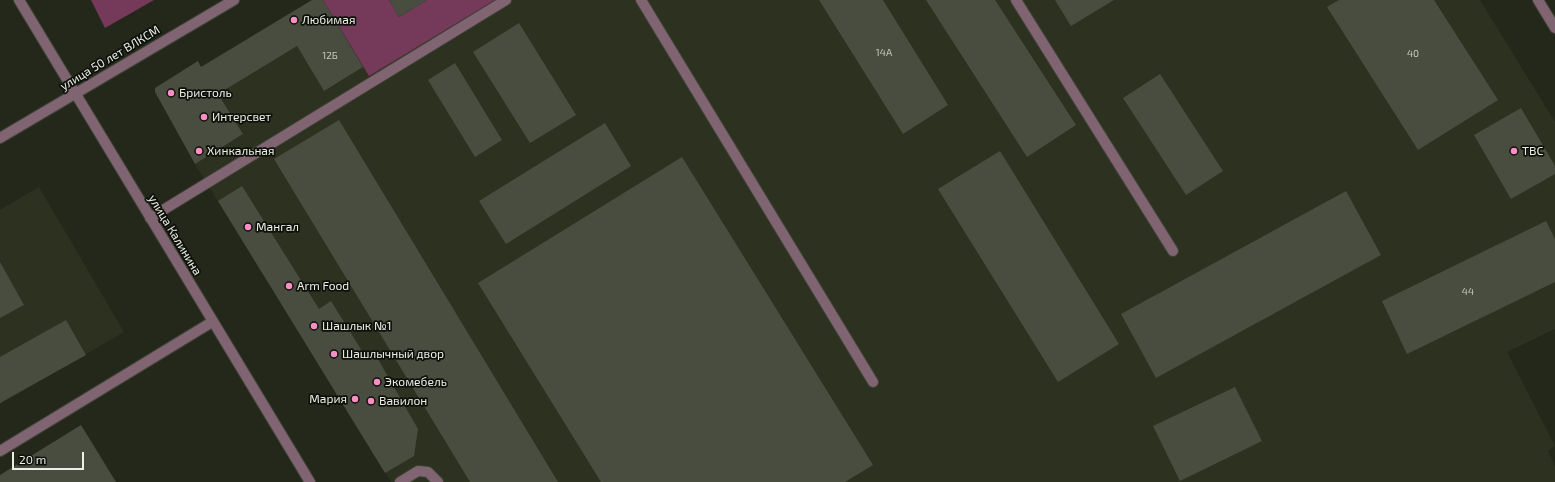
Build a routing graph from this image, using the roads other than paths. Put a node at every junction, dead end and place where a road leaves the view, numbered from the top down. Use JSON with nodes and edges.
{"nodes":[{"id":1,"x":19,"y":0,"type":"edge"},
{"id":2,"x":234,"y":0,"type":"edge"},
{"id":3,"x":506,"y":0,"type":"edge"},
{"id":4,"x":641,"y":0,"type":"edge"},
{"id":5,"x":1016,"y":0,"type":"edge"},
{"id":6,"x":1538,"y":0,"type":"edge"},
{"id":7,"x":1555,"y":28,"type":"edge"},
{"id":8,"x":75,"y":94,"type":"junction"},
{"id":9,"x":0,"y":138,"type":"edge"},
{"id":10,"x":150,"y":218,"type":"junction"},
{"id":11,"x":1173,"y":251,"type":"dead end"},
{"id":12,"x":212,"y":322,"type":"junction"},
{"id":13,"x":873,"y":382,"type":"dead end"},
{"id":14,"x":0,"y":451,"type":"edge"},
{"id":15,"x":310,"y":482,"type":"edge"},
{"id":16,"x":400,"y":482,"type":"edge"},
{"id":17,"x":438,"y":482,"type":"edge"}],
"edges":[{"from":1,"to":8,"type":"street","name":"улица Калинина"},
{"from":2,"to":8,"type":"street","name":"улица 50 лет ВЛКСМ"},
{"from":3,"to":10,"type":"street"},
{"from":4,"to":13,"type":"street"},
{"from":5,"to":11,"type":"street"},
{"from":6,"to":7,"type":"street"},
{"from":8,"to":9,"type":"street","name":"улица 50 лет ВЛКСМ"},
{"from":8,"to":10,"type":"street","name":"улица Калинина"},
{"from":10,"to":12,"type":"street","name":"улица Калинина"},
{"from":12,"to":14,"type":"street"},
{"from":12,"to":15,"type":"street","name":"улица Калинина"},
{"from":16,"to":17,"type":"street"}]}
